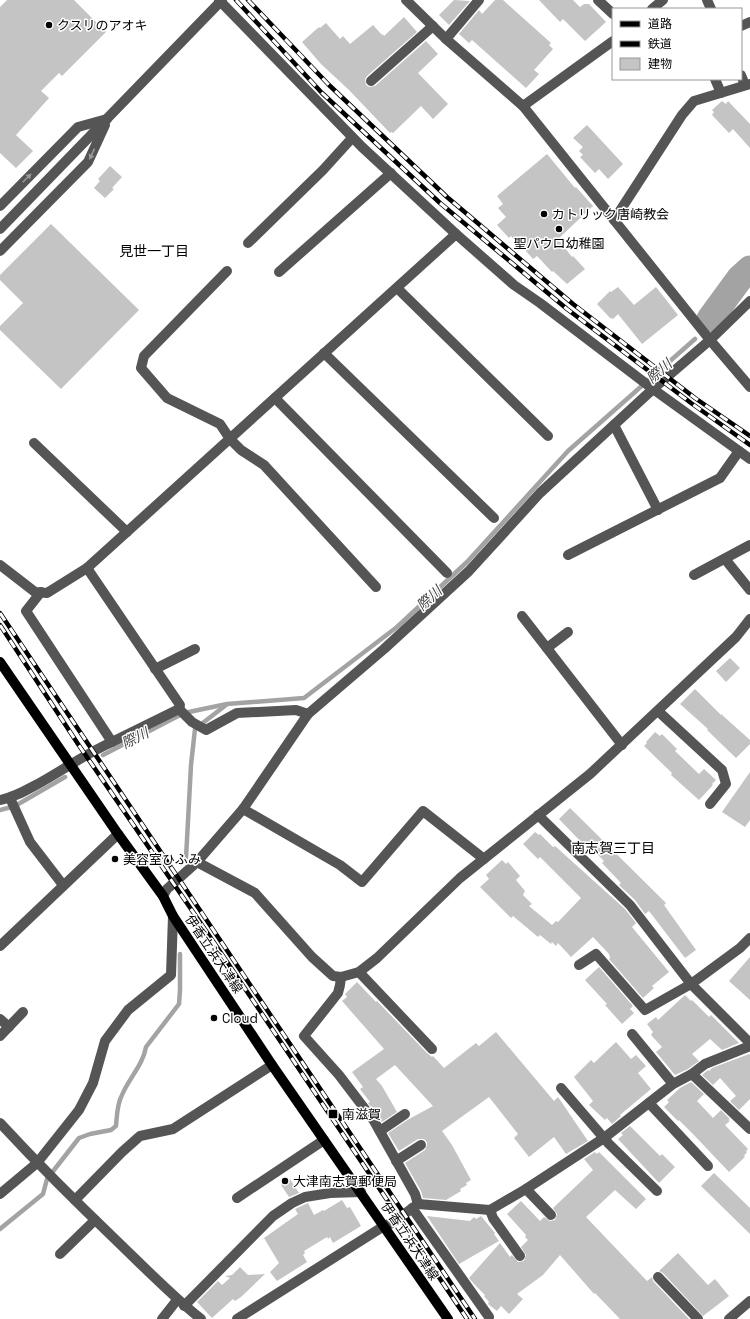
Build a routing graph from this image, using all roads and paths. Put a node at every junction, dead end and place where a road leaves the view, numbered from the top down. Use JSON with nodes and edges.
{"nodes":[{"id":1,"x":220,"y":0,"type":"edge"},
{"id":2,"x":406,"y":0,"type":"edge"},
{"id":3,"x":479,"y":0,"type":"edge"},
{"id":4,"x":598,"y":0,"type":"edge"},
{"id":5,"x":663,"y":0,"type":"edge"},
{"id":6,"x":653,"y":8,"type":"edge"},
{"id":7,"x":612,"y":13,"type":"edge"},
{"id":8,"x":433,"y":26,"type":"junction"},
{"id":9,"x":446,"y":39,"type":"junction"},
{"id":10,"x":612,"y":42,"type":"edge"},
{"id":11,"x":715,"y":80,"type":"edge"},
{"id":12,"x":371,"y":81,"type":"dead end"},
{"id":13,"x":748,"y":84,"type":"edge"},
{"id":14,"x":721,"y":93,"type":"junction"},
{"id":15,"x":523,"y":106,"type":"junction"},
{"id":16,"x":108,"y":118,"type":"junction"},
{"id":17,"x":352,"y":138,"type":"junction"},
{"id":18,"x":391,"y":173,"type":"junction"},
{"id":19,"x":0,"y":206,"type":"edge"},
{"id":20,"x":614,"y":220,"type":"junction"},
{"id":21,"x":0,"y":229,"type":"edge"},
{"id":22,"x":456,"y":234,"type":"junction"},
{"id":23,"x":248,"y":243,"type":"dead end"},
{"id":24,"x":0,"y":251,"type":"edge"},
{"id":25,"x":227,"y":271,"type":"dead end"},
{"id":26,"x":279,"y":272,"type":"dead end"},
{"id":27,"x":397,"y":288,"type":"junction"},
{"id":28,"x":750,"y":301,"type":"edge"},
{"id":29,"x":710,"y":340,"type":"junction"},
{"id":30,"x":324,"y":353,"type":"junction"},
{"id":31,"x":750,"y":387,"type":"edge"},
{"id":32,"x":652,"y":388,"type":"junction"},
{"id":33,"x":275,"y":398,"type":"junction"},
{"id":34,"x":614,"y":425,"type":"junction"},
{"id":35,"x":548,"y":436,"type":"dead end"},
{"id":36,"x":230,"y":439,"type":"junction"},
{"id":37,"x":34,"y":443,"type":"dead end"},
{"id":38,"x":739,"y":450,"type":"junction"},
{"id":39,"x":750,"y":459,"type":"edge"},
{"id":40,"x":658,"y":510,"type":"junction"},
{"id":41,"x":494,"y":518,"type":"dead end"},
{"id":42,"x":127,"y":532,"type":"junction"},
{"id":43,"x":750,"y":545,"type":"edge"},
{"id":44,"x":568,"y":555,"type":"dead end"},
{"id":45,"x":725,"y":559,"type":"junction"},
{"id":46,"x":0,"y":565,"type":"edge"},
{"id":47,"x":87,"y":568,"type":"junction"},
{"id":48,"x":447,"y":573,"type":"dead end"},
{"id":49,"x":694,"y":575,"type":"dead end"},
{"id":50,"x":376,"y":587,"type":"dead end"},
{"id":51,"x":750,"y":590,"type":"edge"},
{"id":52,"x":41,"y":592,"type":"junction"},
{"id":53,"x":522,"y":616,"type":"dead end"},
{"id":54,"x":750,"y":619,"type":"edge"},
{"id":55,"x":568,"y":632,"type":"dead end"},
{"id":56,"x":547,"y":648,"type":"junction"},
{"id":57,"x":196,"y":649,"type":"dead end"},
{"id":58,"x":0,"y":662,"type":"edge"},
{"id":59,"x":155,"y":669,"type":"junction"},
{"id":60,"x":179,"y":709,"type":"junction"},
{"id":61,"x":658,"y":711,"type":"junction"},
{"id":62,"x":308,"y":714,"type":"junction"},
{"id":63,"x":112,"y":742,"type":"junction"},
{"id":64,"x":622,"y":745,"type":"junction"},
{"id":65,"x":71,"y":764,"type":"junction"},
{"id":66,"x":7,"y":799,"type":"edge"},
{"id":67,"x":710,"y":804,"type":"dead end"},
{"id":68,"x":243,"y":809,"type":"junction"},
{"id":69,"x":538,"y":815,"type":"junction"},
{"id":70,"x":118,"y":834,"type":"junction"},
{"id":71,"x":484,"y":859,"type":"junction"},
{"id":72,"x":197,"y":862,"type":"junction"},
{"id":73,"x":64,"y":885,"type":"junction"},
{"id":74,"x":163,"y":896,"type":"junction"},
{"id":75,"x":173,"y":916,"type":"junction"},
{"id":76,"x":750,"y":938,"type":"edge"},
{"id":77,"x":0,"y":946,"type":"edge"},
{"id":78,"x":579,"y":965,"type":"dead end"},
{"id":79,"x":359,"y":972,"type":"junction"},
{"id":80,"x":341,"y":977,"type":"junction"},
{"id":81,"x":691,"y":984,"type":"junction"},
{"id":82,"x":23,"y":1012,"type":"dead end"},
{"id":83,"x":0,"y":1019,"type":"edge"},
{"id":84,"x":9,"y":1027,"type":"junction"},
{"id":85,"x":632,"y":1034,"type":"dead end"},
{"id":86,"x":0,"y":1036,"type":"edge"},
{"id":87,"x":750,"y":1044,"type":"edge"},
{"id":88,"x":432,"y":1049,"type":"dead end"},
{"id":89,"x":272,"y":1065,"type":"junction"},
{"id":90,"x":692,"y":1074,"type":"junction"},
{"id":91,"x":673,"y":1084,"type":"junction"},
{"id":92,"x":561,"y":1088,"type":"dead end"},
{"id":93,"x":649,"y":1103,"type":"junction"},
{"id":94,"x":404,"y":1114,"type":"dead end"},
{"id":95,"x":0,"y":1123,"type":"edge"},
{"id":96,"x":750,"y":1129,"type":"edge"},
{"id":97,"x":380,"y":1131,"type":"junction"},
{"id":98,"x":604,"y":1138,"type":"junction"},
{"id":99,"x":324,"y":1140,"type":"junction"},
{"id":100,"x":421,"y":1144,"type":"dead end"},
{"id":101,"x":396,"y":1161,"type":"junction"},
{"id":102,"x":40,"y":1166,"type":"junction"},
{"id":103,"x":708,"y":1166,"type":"dead end"},
{"id":104,"x":526,"y":1189,"type":"junction"},
{"id":105,"x":657,"y":1191,"type":"dead end"},
{"id":106,"x":361,"y":1192,"type":"junction"},
{"id":107,"x":0,"y":1194,"type":"edge"},
{"id":108,"x":237,"y":1198,"type":"dead end"},
{"id":109,"x":75,"y":1200,"type":"junction"},
{"id":110,"x":415,"y":1206,"type":"junction"},
{"id":111,"x":490,"y":1210,"type":"junction"},
{"id":112,"x":551,"y":1215,"type":"dead end"},
{"id":113,"x":96,"y":1220,"type":"junction"},
{"id":114,"x":384,"y":1226,"type":"junction"},
{"id":115,"x":60,"y":1254,"type":"dead end"},
{"id":116,"x":520,"y":1256,"type":"dead end"},
{"id":117,"x":658,"y":1277,"type":"dead end"},
{"id":118,"x":750,"y":1301,"type":"edge"},
{"id":119,"x":181,"y":1303,"type":"junction"},
{"id":120,"x":489,"y":1317,"type":"dead end"},
{"id":121,"x":733,"y":1318,"type":"edge"},
{"id":122,"x":162,"y":1319,"type":"edge"},
{"id":123,"x":201,"y":1319,"type":"edge"},
{"id":124,"x":237,"y":1319,"type":"edge"},
{"id":125,"x":448,"y":1319,"type":"edge"},
{"id":126,"x":698,"y":1319,"type":"edge"}],
"edges":[{"from":1,"to":16,"type":"street"},
{"from":1,"to":17,"type":"street"},
{"from":2,"to":8,"type":"street"},
{"from":3,"to":9,"type":"street"},
{"from":4,"to":7,"type":"street"},
{"from":5,"to":6,"type":"street"},
{"from":8,"to":9,"type":"street"},
{"from":8,"to":12,"type":"street"},
{"from":9,"to":15,"type":"street"},
{"from":10,"to":15,"type":"street"},
{"from":11,"to":14,"type":"street"},
{"from":13,"to":14,"type":"street"},
{"from":14,"to":20,"type":"street"},
{"from":15,"to":20,"type":"street"},
{"from":19,"to":16,"type":"street","one_way":true},
{"from":16,"to":21,"type":"street"},
{"from":16,"to":24,"type":"street","one_way":true},
{"from":17,"to":18,"type":"street"},
{"from":17,"to":23,"type":"street"},
{"from":18,"to":22,"type":"street"},
{"from":18,"to":26,"type":"street"},
{"from":20,"to":29,"type":"street"},
{"from":22,"to":27,"type":"street"},
{"from":22,"to":32,"type":"street"},
{"from":25,"to":36,"type":"street"},
{"from":27,"to":30,"type":"street"},
{"from":27,"to":35,"type":"street"},
{"from":28,"to":29,"type":"street"},
{"from":29,"to":31,"type":"street"},
{"from":29,"to":32,"type":"street"},
{"from":30,"to":33,"type":"street"},
{"from":30,"to":41,"type":"street"},
{"from":32,"to":34,"type":"street"},
{"from":32,"to":38,"type":"street"},
{"from":33,"to":36,"type":"street"},
{"from":33,"to":48,"type":"street"},
{"from":34,"to":40,"type":"street"},
{"from":34,"to":62,"type":"street"},
{"from":36,"to":42,"type":"street"},
{"from":36,"to":50,"type":"street"},
{"from":37,"to":42,"type":"street"},
{"from":38,"to":39,"type":"street"},
{"from":38,"to":40,"type":"street"},
{"from":40,"to":44,"type":"street"},
{"from":42,"to":47,"type":"street"},
{"from":43,"to":45,"type":"street"},
{"from":45,"to":49,"type":"street"},
{"from":45,"to":51,"type":"street"},
{"from":46,"to":52,"type":"street"},
{"from":47,"to":52,"type":"street"},
{"from":47,"to":59,"type":"street"},
{"from":52,"to":63,"type":"street"},
{"from":53,"to":56,"type":"street"},
{"from":54,"to":61,"type":"street"},
{"from":55,"to":56,"type":"street"},
{"from":56,"to":64,"type":"street"},
{"from":57,"to":59,"type":"street"},
{"from":58,"to":65,"type":"main road","name":"伊香立浜大津線"},
{"from":59,"to":60,"type":"street"},
{"from":60,"to":62,"type":"street"},
{"from":60,"to":63,"type":"street"},
{"from":61,"to":64,"type":"street"},
{"from":61,"to":67,"type":"street"},
{"from":62,"to":68,"type":"street"},
{"from":63,"to":65,"type":"street"},
{"from":64,"to":69,"type":"street"},
{"from":65,"to":66,"type":"street"},
{"from":65,"to":70,"type":"main road","name":"伊香立浜大津線"},
{"from":66,"to":73,"type":"street"},
{"from":68,"to":71,"type":"street"},
{"from":68,"to":72,"type":"street"},
{"from":69,"to":71,"type":"street"},
{"from":69,"to":81,"type":"street"},
{"from":70,"to":73,"type":"street"},
{"from":70,"to":74,"type":"main road","name":"伊香立浜大津線"},
{"from":71,"to":79,"type":"street"},
{"from":72,"to":74,"type":"street"},
{"from":72,"to":80,"type":"street"},
{"from":73,"to":77,"type":"street"},
{"from":74,"to":75,"type":"main road","name":"伊香立浜大津線"},
{"from":75,"to":89,"type":"main road","name":"伊香立浜大津線"},
{"from":75,"to":102,"type":"street"},
{"from":76,"to":81,"type":"street"},
{"from":78,"to":81,"type":"street"},
{"from":79,"to":80,"type":"street"},
{"from":79,"to":88,"type":"street"},
{"from":80,"to":97,"type":"street"},
{"from":81,"to":87,"type":"street"},
{"from":82,"to":84,"type":"street"},
{"from":83,"to":84,"type":"street"},
{"from":84,"to":86,"type":"street"},
{"from":85,"to":91,"type":"street"},
{"from":87,"to":90,"type":"street"},
{"from":89,"to":99,"type":"main road","name":"伊香立浜大津線"},
{"from":89,"to":109,"type":"street"},
{"from":90,"to":91,"type":"street"},
{"from":90,"to":96,"type":"street"},
{"from":91,"to":93,"type":"street"},
{"from":92,"to":98,"type":"street"},
{"from":93,"to":98,"type":"street"},
{"from":93,"to":103,"type":"street"},
{"from":94,"to":97,"type":"street"},
{"from":95,"to":102,"type":"street"},
{"from":97,"to":101,"type":"street"},
{"from":98,"to":104,"type":"street"},
{"from":98,"to":105,"type":"street"},
{"from":99,"to":106,"type":"main road","name":"伊香立浜大津線"},
{"from":99,"to":108,"type":"street"},
{"from":100,"to":101,"type":"street"},
{"from":101,"to":110,"type":"street"},
{"from":102,"to":107,"type":"street"},
{"from":102,"to":109,"type":"street"},
{"from":104,"to":111,"type":"street"},
{"from":104,"to":112,"type":"street"},
{"from":106,"to":114,"type":"main road","name":"伊香立浜大津線"},
{"from":106,"to":119,"type":"street"},
{"from":109,"to":113,"type":"street"},
{"from":110,"to":111,"type":"street"},
{"from":110,"to":114,"type":"street"},
{"from":110,"to":120,"type":"street"},
{"from":111,"to":116,"type":"street"},
{"from":113,"to":115,"type":"street"},
{"from":113,"to":119,"type":"street"},
{"from":114,"to":124,"type":"street"},
{"from":114,"to":125,"type":"main road","name":"伊香立浜大津線"},
{"from":117,"to":126,"type":"street"},
{"from":118,"to":121,"type":"street"},
{"from":119,"to":122,"type":"street"},
{"from":119,"to":123,"type":"street"}]}
